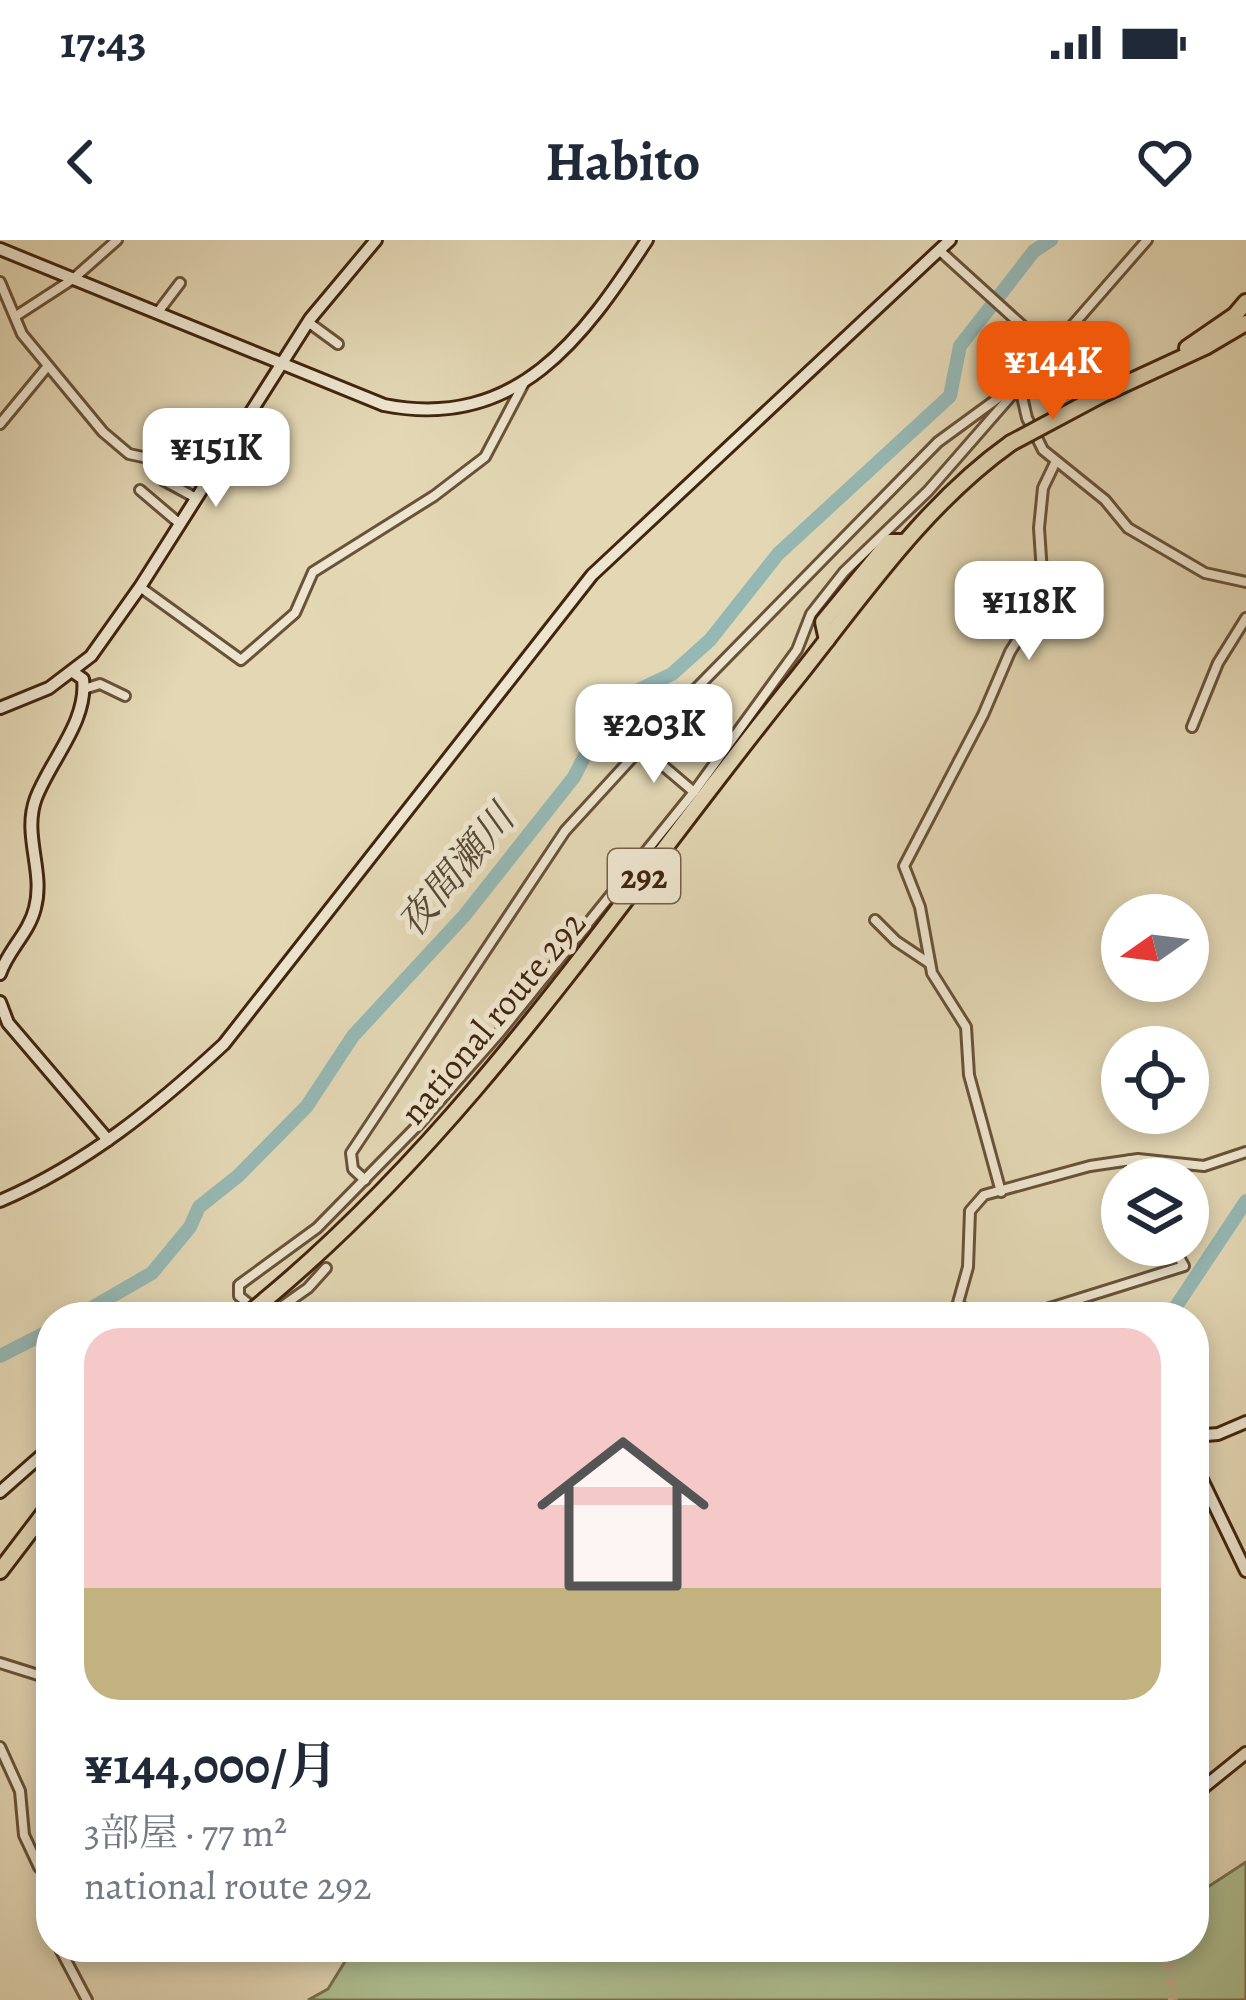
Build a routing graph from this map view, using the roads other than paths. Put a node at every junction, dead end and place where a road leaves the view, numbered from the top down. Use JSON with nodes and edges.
{"nodes":[{"id":1,"x":117,"y":240,"type":"edge"},
{"id":2,"x":376,"y":240,"type":"edge"},
{"id":3,"x":647,"y":240,"type":"edge"},
{"id":4,"x":950,"y":240,"type":"edge"},
{"id":5,"x":1147,"y":240,"type":"edge"},
{"id":6,"x":0,"y":249,"type":"edge"},
{"id":7,"x":939,"y":250,"type":"junction"},
{"id":8,"x":74,"y":279,"type":"junction"},
{"id":9,"x":0,"y":282,"type":"edge"},
{"id":10,"x":181,"y":283,"type":"dead end"},
{"id":11,"x":1246,"y":302,"type":"edge"},
{"id":12,"x":158,"y":312,"type":"junction"},
{"id":13,"x":16,"y":316,"type":"junction"},
{"id":14,"x":308,"y":322,"type":"junction"},
{"id":15,"x":1246,"y":323,"type":"edge"},
{"id":16,"x":338,"y":344,"type":"dead end"},
{"id":17,"x":1046,"y":348,"type":"junction"},
{"id":18,"x":281,"y":363,"type":"junction"},
{"id":19,"x":47,"y":368,"type":"junction"},
{"id":20,"x":1153,"y":371,"type":"junction"},
{"id":21,"x":524,"y":382,"type":"junction"},
{"id":22,"x":1023,"y":387,"type":"junction"},
{"id":23,"x":0,"y":424,"type":"edge"},
{"id":24,"x":1055,"y":463,"type":"junction"},
{"id":25,"x":213,"y":472,"type":"junction"},
{"id":26,"x":163,"y":480,"type":"dead end"},
{"id":27,"x":140,"y":490,"type":"dead end"},
{"id":28,"x":196,"y":498,"type":"junction"},
{"id":29,"x":180,"y":524,"type":"junction"},
{"id":30,"x":1246,"y":582,"type":"edge"},
{"id":31,"x":140,"y":587,"type":"junction"},
{"id":32,"x":1246,"y":618,"type":"edge"},
{"id":33,"x":73,"y":672,"type":"junction"},
{"id":34,"x":84,"y":689,"type":"junction"},
{"id":35,"x":125,"y":697,"type":"dead end"},
{"id":36,"x":0,"y":708,"type":"edge"},
{"id":37,"x":1192,"y":727,"type":"dead end"},
{"id":38,"x":640,"y":748,"type":"junction"},
{"id":39,"x":694,"y":792,"type":"junction"},
{"id":40,"x":875,"y":920,"type":"dead end"},
{"id":41,"x":929,"y":963,"type":"junction"},
{"id":42,"x":0,"y":974,"type":"edge"},
{"id":43,"x":0,"y":1002,"type":"edge"},
{"id":44,"x":108,"y":1140,"type":"junction"},
{"id":45,"x":1246,"y":1152,"type":"edge"},
{"id":46,"x":1101,"y":1164,"type":"edge"},
{"id":47,"x":1209,"y":1164,"type":"edge"},
{"id":48,"x":365,"y":1180,"type":"junction"},
{"id":49,"x":1001,"y":1192,"type":"junction"},
{"id":50,"x":0,"y":1201,"type":"edge"},
{"id":51,"x":1184,"y":1266,"type":"edge"},
{"id":52,"x":326,"y":1268,"type":"dead end"},
{"id":53,"x":246,"y":1302,"type":"edge"},
{"id":54,"x":263,"y":1302,"type":"edge"},
{"id":55,"x":288,"y":1302,"type":"edge"},
{"id":56,"x":958,"y":1302,"type":"edge"},
{"id":57,"x":1069,"y":1302,"type":"edge"},
{"id":58,"x":1246,"y":1422,"type":"edge"},
{"id":59,"x":1209,"y":1435,"type":"edge"},
{"id":60,"x":36,"y":1460,"type":"edge"},
{"id":61,"x":0,"y":1492,"type":"edge"},
{"id":62,"x":1209,"y":1493,"type":"edge"},
{"id":63,"x":36,"y":1524,"type":"edge"},
{"id":64,"x":1246,"y":1570,"type":"edge"},
{"id":65,"x":0,"y":1571,"type":"edge"},
{"id":66,"x":0,"y":1664,"type":"edge"},
{"id":67,"x":36,"y":1674,"type":"edge"},
{"id":68,"x":0,"y":1747,"type":"edge"},
{"id":69,"x":1246,"y":1753,"type":"edge"},
{"id":70,"x":1209,"y":1783,"type":"edge"},
{"id":71,"x":36,"y":1860,"type":"edge"},
{"id":72,"x":67,"y":1962,"type":"edge"},
{"id":73,"x":87,"y":2000,"type":"edge"}],
"edges":[{"from":1,"to":8,"type":"street"},
{"from":2,"to":14,"type":"street"},
{"from":3,"to":21,"type":"street"},
{"from":4,"to":7,"type":"street"},
{"from":5,"to":17,"type":"street"},
{"from":6,"to":8,"type":"street"},
{"from":7,"to":17,"type":"street"},
{"from":7,"to":44,"type":"street"},
{"from":8,"to":12,"type":"street"},
{"from":8,"to":13,"type":"street"},
{"from":9,"to":13,"type":"street"},
{"from":10,"to":12,"type":"street"},
{"from":11,"to":20,"type":"highway"},
{"from":12,"to":18,"type":"street"},
{"from":13,"to":19,"type":"street"},
{"from":14,"to":16,"type":"street"},
{"from":14,"to":18,"type":"street"},
{"from":15,"to":20,"type":"highway","name":"national route 292","number":"292"},
{"from":17,"to":22,"type":"street"},
{"from":18,"to":21,"type":"street"},
{"from":18,"to":25,"type":"street"},
{"from":19,"to":23,"type":"street"},
{"from":19,"to":25,"type":"street"},
{"from":20,"to":54,"type":"highway","name":"national route 292","number":"292","bridge":true},
{"from":21,"to":31,"type":"street"},
{"from":22,"to":24,"type":"street"},
{"from":22,"to":38,"type":"street"},
{"from":22,"to":39,"type":"street"},
{"from":24,"to":30,"type":"street"},
{"from":24,"to":41,"type":"street"},
{"from":25,"to":28,"type":"street"},
{"from":26,"to":28,"type":"street"},
{"from":27,"to":29,"type":"street"},
{"from":28,"to":29,"type":"street"},
{"from":29,"to":31,"type":"street"},
{"from":31,"to":33,"type":"street"},
{"from":32,"to":37,"type":"street"},
{"from":33,"to":34,"type":"street"},
{"from":33,"to":36,"type":"street"},
{"from":34,"to":35,"type":"street"},
{"from":34,"to":42,"type":"street"},
{"from":38,"to":39,"type":"street"},
{"from":38,"to":48,"type":"street"},
{"from":39,"to":48,"type":"street"},
{"from":40,"to":41,"type":"street"},
{"from":41,"to":49,"type":"street"},
{"from":43,"to":44,"type":"street"},
{"from":44,"to":50,"type":"street"},
{"from":45,"to":47,"type":"street"},
{"from":46,"to":49,"type":"street"},
{"from":48,"to":53,"type":"street"},
{"from":49,"to":56,"type":"street"},
{"from":51,"to":57,"type":"street"},
{"from":52,"to":55,"type":"street"},
{"from":58,"to":59,"type":"street"},
{"from":60,"to":61,"type":"street"},
{"from":62,"to":64,"type":"street"},
{"from":63,"to":65,"type":"highway"},
{"from":66,"to":67,"type":"street"},
{"from":68,"to":71,"type":"street"},
{"from":69,"to":70,"type":"street"},
{"from":72,"to":73,"type":"street"}]}
